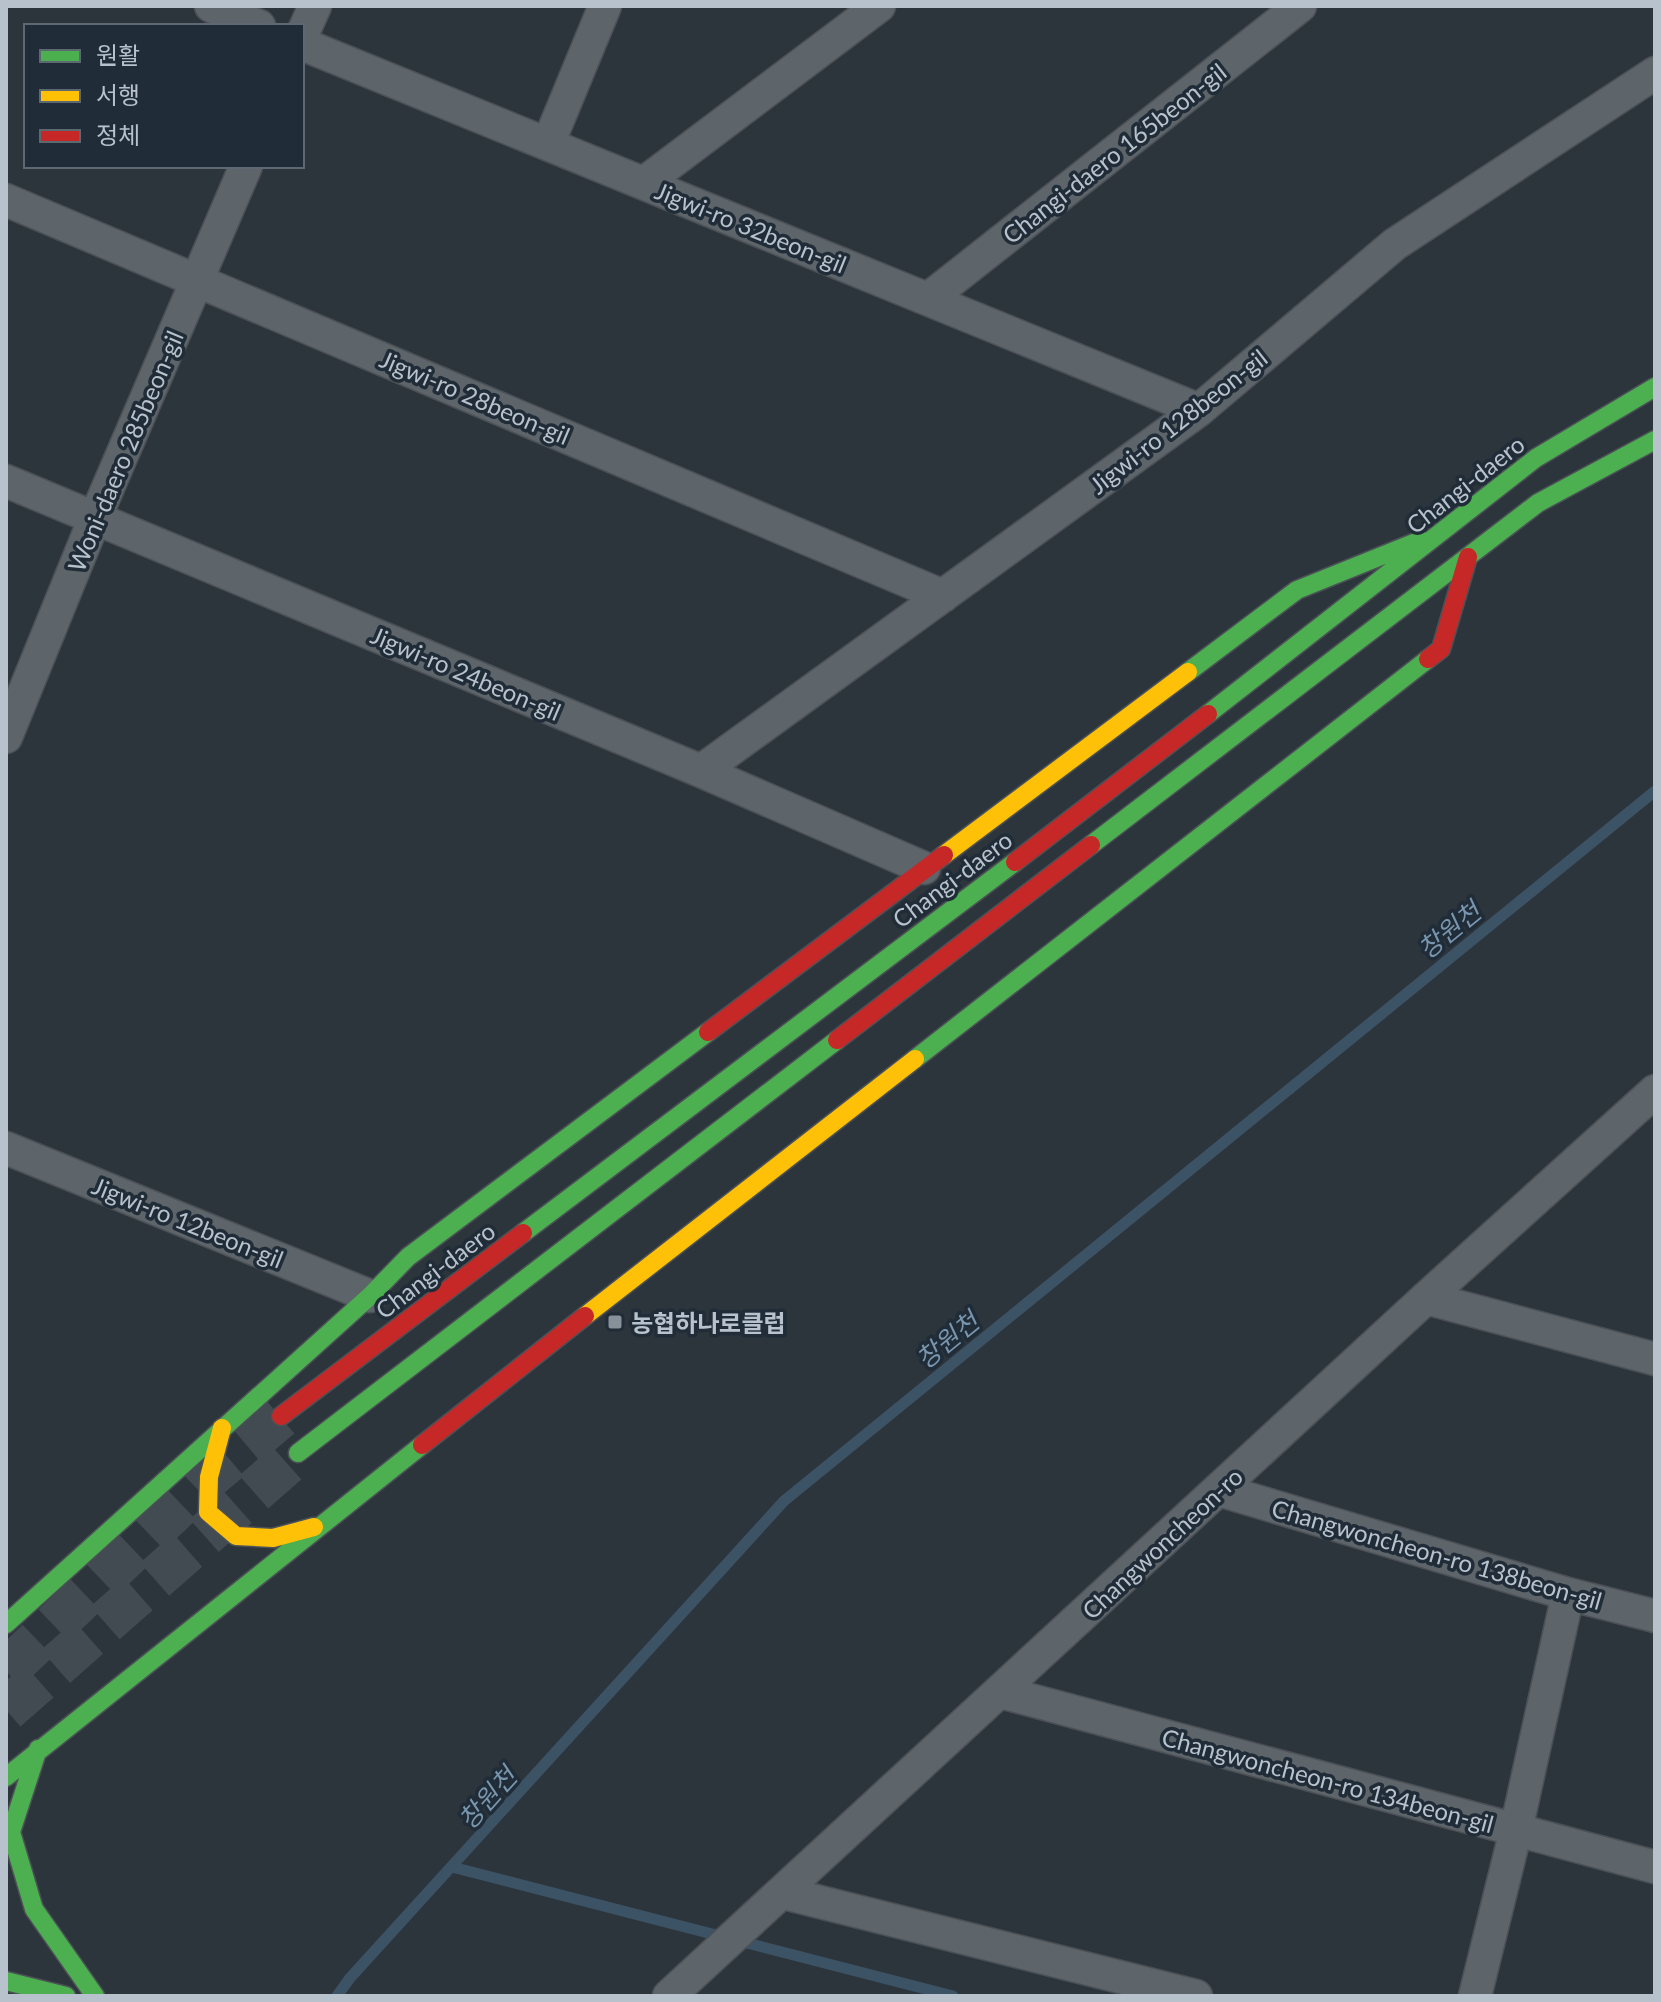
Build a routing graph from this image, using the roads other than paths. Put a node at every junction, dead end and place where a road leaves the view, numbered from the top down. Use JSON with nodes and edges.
{"nodes":[{"id":1,"x":211,"y":6,"type":"edge"},
{"id":2,"x":315,"y":6,"type":"edge"},
{"id":3,"x":605,"y":6,"type":"edge"},
{"id":4,"x":1300,"y":6,"type":"edge"},
{"id":5,"x":873,"y":9,"type":"edge"},
{"id":6,"x":254,"y":24,"type":"edge"},
{"id":7,"x":304,"y":31,"type":"edge"},
{"id":8,"x":304,"y":45,"type":"edge"},
{"id":9,"x":1655,"y":73,"type":"edge"},
{"id":10,"x":548,"y":144,"type":"junction"},
{"id":11,"x":245,"y":168,"type":"edge"},
{"id":12,"x":644,"y":183,"type":"junction"},
{"id":13,"x":6,"y":200,"type":"edge"},
{"id":14,"x":197,"y":280,"type":"junction"},
{"id":15,"x":928,"y":299,"type":"junction"},
{"id":16,"x":1655,"y":387,"type":"edge"},
{"id":17,"x":1199,"y":410,"type":"junction"},
{"id":18,"x":1655,"y":440,"type":"edge"},
{"id":19,"x":6,"y":481,"type":"edge"},
{"id":20,"x":95,"y":518,"type":"junction"},
{"id":21,"x":1442,"y":531,"type":"junction"},
{"id":22,"x":1468,"y":557,"type":"junction"},
{"id":23,"x":943,"y":596,"type":"junction"},
{"id":24,"x":6,"y":737,"type":"edge"},
{"id":25,"x":701,"y":771,"type":"junction"},
{"id":26,"x":924,"y":868,"type":"junction"},
{"id":27,"x":1652,"y":1097,"type":"edge"},
{"id":28,"x":6,"y":1148,"type":"edge"},
{"id":29,"x":370,"y":1296,"type":"junction"},
{"id":30,"x":1426,"y":1298,"type":"junction"},
{"id":31,"x":1655,"y":1359,"type":"edge"},
{"id":32,"x":281,"y":1416,"type":"tunnel mouth"},
{"id":33,"x":222,"y":1428,"type":"junction"},
{"id":34,"x":298,"y":1453,"type":"tunnel mouth"},
{"id":35,"x":1219,"y":1490,"type":"junction"},
{"id":36,"x":321,"y":1525,"type":"junction"},
{"id":37,"x":78,"y":1560,"type":"junction"},
{"id":38,"x":18,"y":1589,"type":"dead end"},
{"id":39,"x":1568,"y":1594,"type":"junction"},
{"id":40,"x":1655,"y":1616,"type":"edge"},
{"id":41,"x":6,"y":1624,"type":"edge"},
{"id":42,"x":1001,"y":1692,"type":"junction"},
{"id":43,"x":38,"y":1749,"type":"junction"},
{"id":44,"x":6,"y":1777,"type":"edge"},
{"id":45,"x":1516,"y":1830,"type":"junction"},
{"id":46,"x":1655,"y":1867,"type":"edge"},
{"id":47,"x":784,"y":1893,"type":"junction"},
{"id":48,"x":6,"y":1981,"type":"edge"},
{"id":49,"x":66,"y":1996,"type":"edge"},
{"id":50,"x":95,"y":1996,"type":"edge"},
{"id":51,"x":669,"y":1996,"type":"edge"},
{"id":52,"x":1196,"y":1996,"type":"edge"},
{"id":53,"x":1475,"y":1996,"type":"edge"}],
"edges":[{"from":1,"to":6,"type":"street"},
{"from":2,"to":7,"type":"street"},
{"from":3,"to":10,"type":"street"},
{"from":4,"to":15,"type":"street","name":"Changi-daero 165beon-gil"},
{"from":5,"to":12,"type":"street"},
{"from":8,"to":10,"type":"street","name":"Jigwi-ro 32beon-gil"},
{"from":9,"to":17,"type":"street","name":"Jigwi-ro 128beon-gil"},
{"from":10,"to":12,"type":"street","name":"Jigwi-ro 32beon-gil"},
{"from":11,"to":14,"type":"street","name":"Woni-daero 285beon-gil"},
{"from":12,"to":15,"type":"street","name":"Jigwi-ro 32beon-gil"},
{"from":13,"to":14,"type":"street","name":"Jigwi-ro 28beon-gil"},
{"from":14,"to":20,"type":"street","name":"Woni-daero 285beon-gil"},
{"from":14,"to":23,"type":"street","name":"Jigwi-ro 28beon-gil"},
{"from":15,"to":17,"type":"street","name":"Jigwi-ro 32beon-gil"},
{"from":16,"to":21,"type":"main road","name":"Changi-daero"},
{"from":17,"to":23,"type":"street","name":"Jigwi-ro 128beon-gil"},
{"from":18,"to":22,"type":"main road"},
{"from":19,"to":20,"type":"street","name":"Jigwi-ro 24beon-gil"},
{"from":20,"to":24,"type":"street","name":"Woni-daero 285beon-gil"},
{"from":20,"to":25,"type":"street","name":"Jigwi-ro 24beon-gil"},
{"from":21,"to":26,"type":"main road"},
{"from":21,"to":32,"type":"main road","name":"Changi-daero"},
{"from":22,"to":34,"type":"main road"},
{"from":22,"to":36,"type":"main road"},
{"from":23,"to":25,"type":"street","name":"Jigwi-ro 128beon-gil"},
{"from":25,"to":26,"type":"street","name":"Jigwi-ro 24beon-gil"},
{"from":26,"to":29,"type":"main road"},
{"from":27,"to":30,"type":"street","name":"Changwoncheon-ro"},
{"from":28,"to":29,"type":"street","name":"Jigwi-ro 12beon-gil"},
{"from":29,"to":33,"type":"main road"},
{"from":30,"to":31,"type":"street"},
{"from":30,"to":35,"type":"street","name":"Changwoncheon-ro"},
{"from":33,"to":36,"type":"main road"},
{"from":33,"to":37,"type":"main road"},
{"from":35,"to":39,"type":"street","name":"Changwoncheon-ro 138beon-gil"},
{"from":35,"to":42,"type":"street","name":"Changwoncheon-ro"},
{"from":36,"to":43,"type":"main road"},
{"from":37,"to":38,"type":"main road"},
{"from":37,"to":41,"type":"main road"},
{"from":39,"to":40,"type":"street","name":"Changwoncheon-ro 138beon-gil"},
{"from":39,"to":45,"type":"street"},
{"from":42,"to":45,"type":"street","name":"Changwoncheon-ro 134beon-gil"},
{"from":42,"to":47,"type":"street","name":"Changwoncheon-ro"},
{"from":43,"to":44,"type":"main road"},
{"from":43,"to":50,"type":"main road"},
{"from":45,"to":46,"type":"street","name":"Changwoncheon-ro 134beon-gil"},
{"from":45,"to":53,"type":"street"},
{"from":47,"to":51,"type":"street","name":"Changwoncheon-ro"},
{"from":47,"to":52,"type":"street"},
{"from":48,"to":49,"type":"main road"}]}
